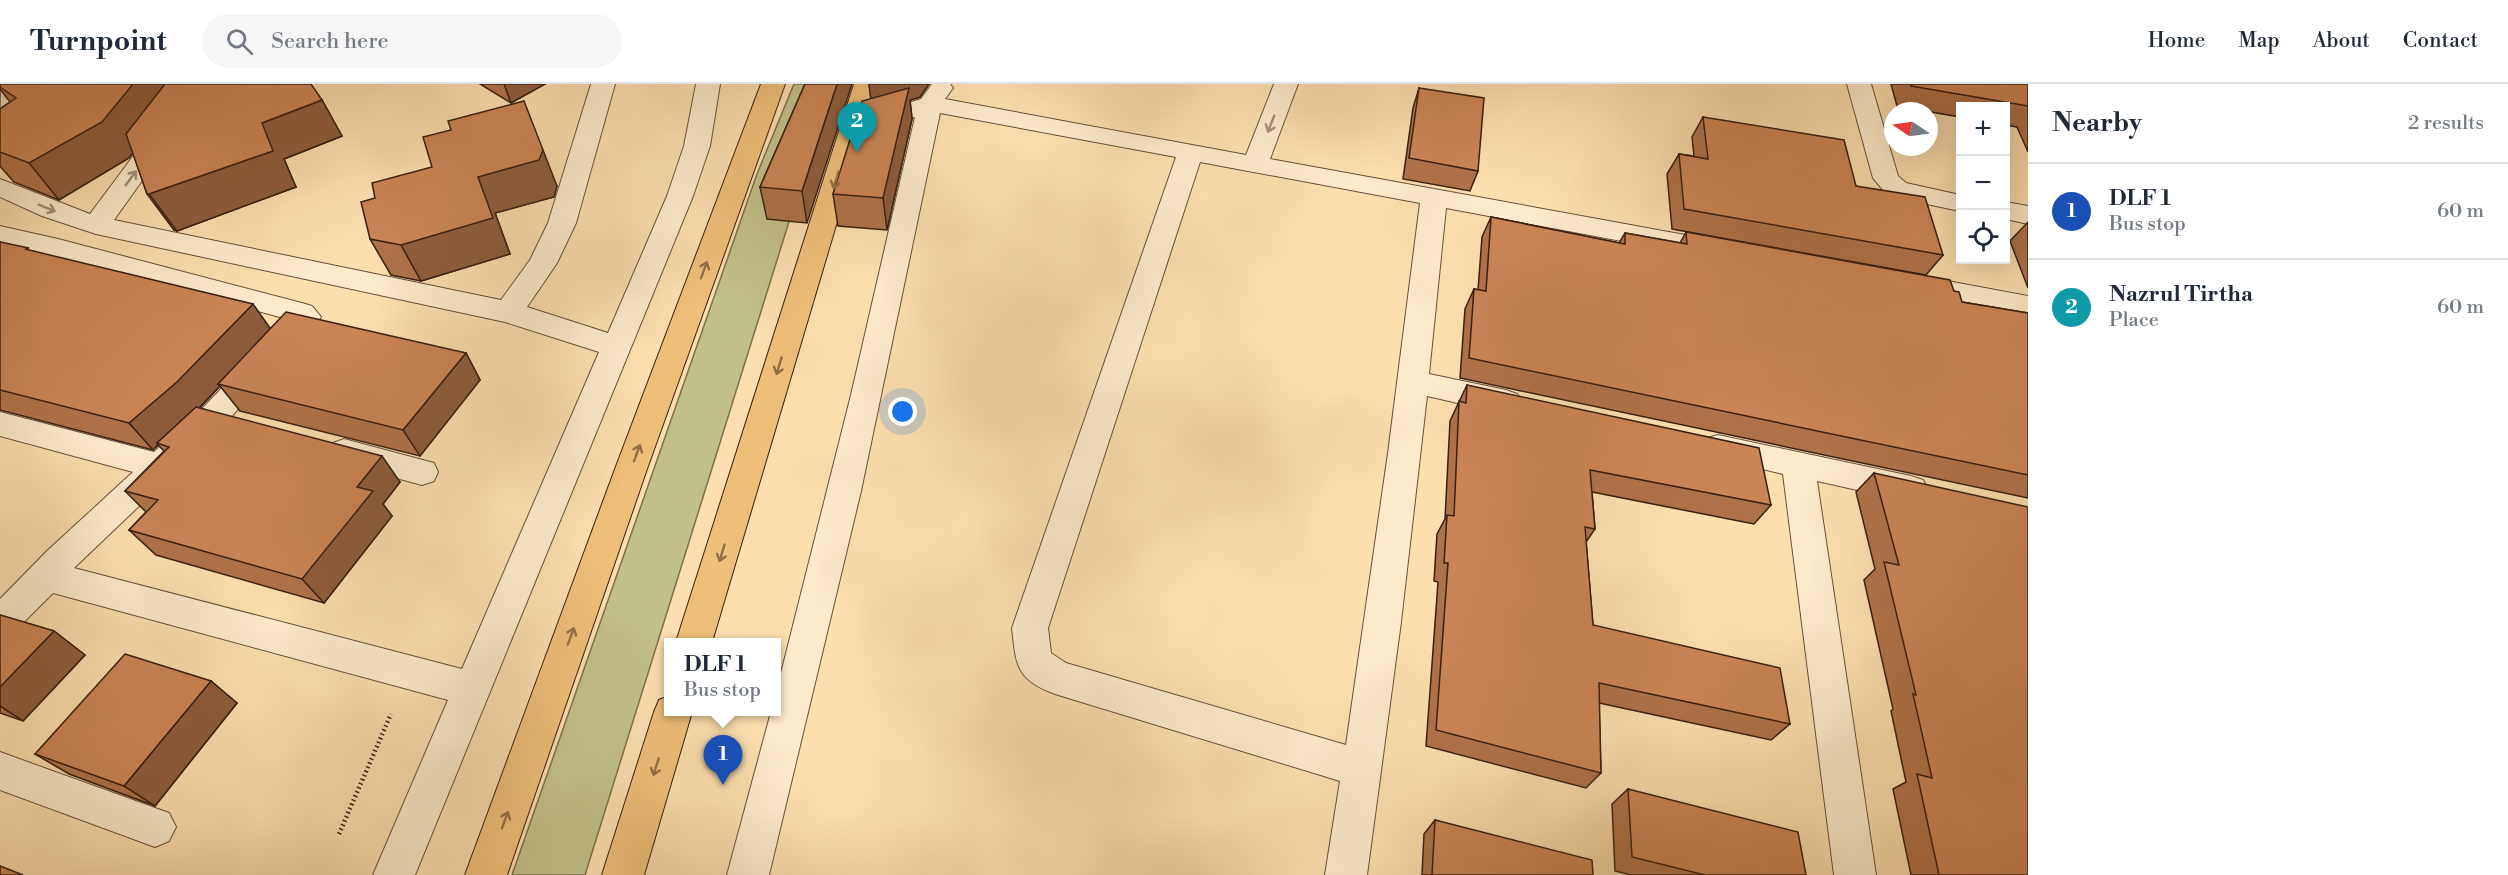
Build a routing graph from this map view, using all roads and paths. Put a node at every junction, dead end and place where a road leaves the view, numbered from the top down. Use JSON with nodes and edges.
{"nodes":[{"id":1,"x":12,"y":84,"type":"edge"},
{"id":2,"x":203,"y":84,"type":"edge"},
{"id":3,"x":603,"y":84,"type":"edge"},
{"id":4,"x":708,"y":84,"type":"edge"},
{"id":5,"x":773,"y":84,"type":"edge"},
{"id":6,"x":866,"y":84,"type":"edge"},
{"id":7,"x":1286,"y":84,"type":"edge"},
{"id":8,"x":1859,"y":84,"type":"edge"},
{"id":9,"x":937,"y":94,"type":"edge"},
{"id":10,"x":852,"y":128,"type":"junction"},
{"id":11,"x":0,"y":141,"type":"edge"},
{"id":12,"x":1190,"y":153,"type":"junction"},
{"id":13,"x":1255,"y":165,"type":"junction"},
{"id":14,"x":0,"y":187,"type":"edge"},
{"id":15,"x":1434,"y":198,"type":"junction"},
{"id":16,"x":1956,"y":202,"type":"edge"},
{"id":17,"x":2010,"y":212,"type":"edge"},
{"id":18,"x":2028,"y":215,"type":"edge"},
{"id":19,"x":96,"y":225,"type":"junction"},
{"id":20,"x":0,"y":235,"type":"edge"},
{"id":21,"x":1737,"y":253,"type":"edge"},
{"id":22,"x":1888,"y":281,"type":"edge"},
{"id":23,"x":2028,"y":306,"type":"edge"},
{"id":24,"x":508,"y":312,"type":"junction"},
{"id":25,"x":618,"y":347,"type":"junction"},
{"id":26,"x":1414,"y":382,"type":"junction"},
{"id":27,"x":1530,"y":407,"type":"edge"},
{"id":28,"x":212,"y":418,"type":"junction"},
{"id":29,"x":0,"y":424,"type":"edge"},
{"id":30,"x":245,"y":427,"type":"edge"},
{"id":31,"x":1693,"y":442,"type":"edge"},
{"id":32,"x":311,"y":444,"type":"edge"},
{"id":33,"x":1798,"y":464,"type":"junction"},
{"id":34,"x":162,"y":467,"type":"junction"},
{"id":35,"x":422,"y":472,"type":"dead end"},
{"id":36,"x":1936,"y":494,"type":"edge"},
{"id":37,"x":50,"y":574,"type":"junction"},
{"id":38,"x":0,"y":622,"type":"edge"},
{"id":39,"x":695,"y":638,"type":"edge"},
{"id":40,"x":471,"y":688,"type":"junction"},
{"id":41,"x":391,"y":714,"type":"dead end"},
{"id":42,"x":671,"y":716,"type":"edge"},
{"id":43,"x":1362,"y":769,"type":"junction"},
{"id":44,"x":0,"y":771,"type":"edge"},
{"id":45,"x":155,"y":827,"type":"dead end"},
{"id":46,"x":339,"y":834,"type":"dead end"},
{"id":47,"x":394,"y":875,"type":"edge"},
{"id":48,"x":486,"y":875,"type":"edge"},
{"id":49,"x":623,"y":875,"type":"edge"},
{"id":50,"x":748,"y":875,"type":"edge"},
{"id":51,"x":1346,"y":875,"type":"edge"},
{"id":52,"x":1855,"y":875,"type":"edge"}],
"edges":[{"from":1,"to":11,"type":"street"},
{"from":19,"to":2,"type":"street","one_way":true},
{"from":3,"to":24,"type":"street"},
{"from":4,"to":25,"type":"street"},
{"from":48,"to":5,"type":"main road","one_way":true},
{"from":6,"to":10,"type":"main road"},
{"from":7,"to":13,"type":"street","one_way":true},
{"from":8,"to":16,"type":"street"},
{"from":9,"to":10,"type":"street"},
{"from":9,"to":12,"type":"street"},
{"from":9,"to":50,"type":"street"},
{"from":10,"to":39,"type":"main road","one_way":true},
{"from":12,"to":13,"type":"street"},
{"from":12,"to":43,"type":"street"},
{"from":13,"to":15,"type":"street"},
{"from":14,"to":19,"type":"street","one_way":true},
{"from":15,"to":21,"type":"street"},
{"from":15,"to":26,"type":"street"},
{"from":17,"to":18,"type":"street"},
{"from":19,"to":24,"type":"street"},
{"from":20,"to":28,"type":"street"},
{"from":22,"to":23,"type":"street"},
{"from":24,"to":25,"type":"street"},
{"from":25,"to":40,"type":"street"},
{"from":26,"to":27,"type":"street"},
{"from":26,"to":43,"type":"street"},
{"from":28,"to":30,"type":"street"},
{"from":28,"to":34,"type":"street"},
{"from":29,"to":34,"type":"street"},
{"from":31,"to":33,"type":"street"},
{"from":32,"to":35,"type":"street"},
{"from":33,"to":36,"type":"street"},
{"from":33,"to":52,"type":"street"},
{"from":34,"to":37,"type":"street"},
{"from":37,"to":38,"type":"street"},
{"from":37,"to":40,"type":"street"},
{"from":40,"to":47,"type":"street"},
{"from":41,"to":46,"type":"path"},
{"from":42,"to":49,"type":"main road","one_way":true},
{"from":43,"to":51,"type":"street"},
{"from":44,"to":45,"type":"street"}]}
